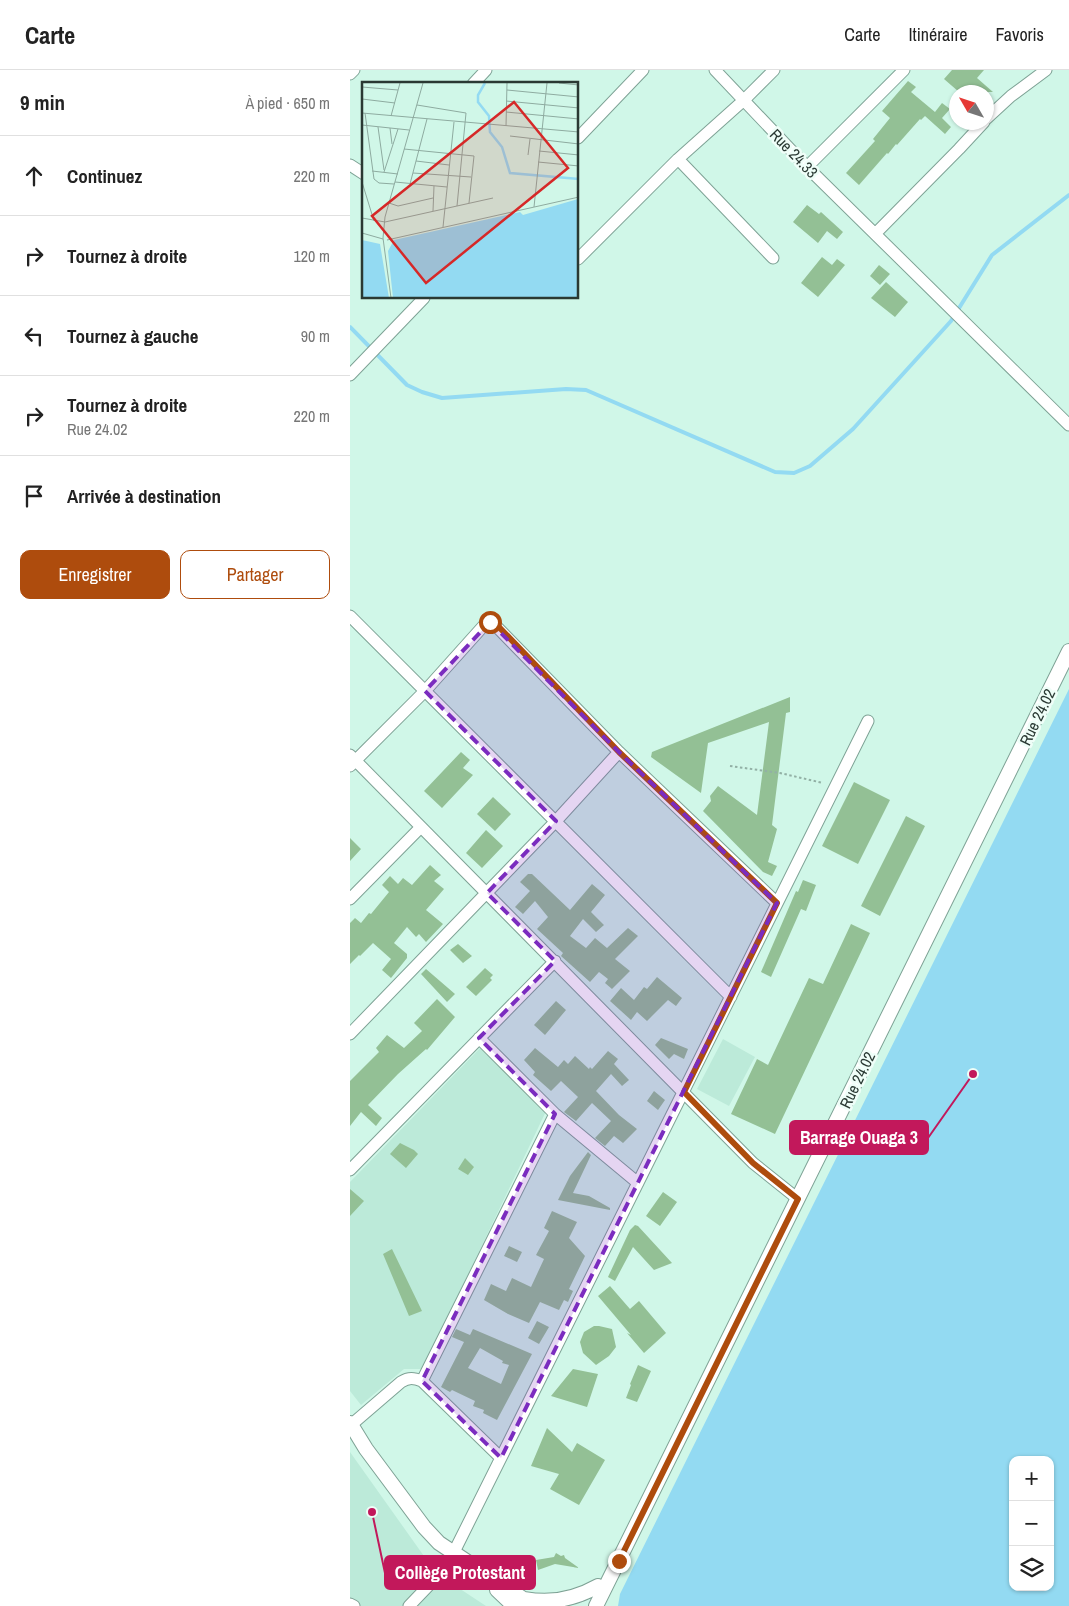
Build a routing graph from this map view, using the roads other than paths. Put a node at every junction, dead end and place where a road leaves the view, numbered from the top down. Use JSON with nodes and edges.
{"nodes":[{"id":1,"x":354,"y":70,"type":"edge"},
{"id":2,"x":486,"y":70,"type":"edge"},
{"id":3,"x":643,"y":70,"type":"edge"},
{"id":4,"x":715,"y":70,"type":"edge"},
{"id":5,"x":774,"y":70,"type":"edge"},
{"id":6,"x":904,"y":70,"type":"edge"},
{"id":7,"x":1046,"y":70,"type":"edge"},
{"id":8,"x":350,"y":74,"type":"edge"},
{"id":9,"x":475,"y":82,"type":"edge"},
{"id":10,"x":744,"y":100,"type":"junction"},
{"id":11,"x":994,"y":112,"type":"edge"},
{"id":12,"x":977,"y":130,"type":"edge"},
{"id":13,"x":579,"y":137,"type":"edge"},
{"id":14,"x":678,"y":159,"type":"junction"},
{"id":15,"x":350,"y":165,"type":"edge"},
{"id":16,"x":807,"y":167,"type":"junction"},
{"id":17,"x":362,"y":173,"type":"edge"},
{"id":18,"x":875,"y":234,"type":"junction"},
{"id":19,"x":579,"y":258,"type":"edge"},
{"id":20,"x":773,"y":258,"type":"dead end"},
{"id":21,"x":423,"y":299,"type":"edge"},
{"id":22,"x":350,"y":374,"type":"edge"},
{"id":23,"x":1069,"y":425,"type":"edge"},
{"id":24,"x":350,"y":616,"type":"edge"},
{"id":25,"x":1069,"y":651,"type":"edge"},
{"id":26,"x":425,"y":690,"type":"junction"},
{"id":27,"x":868,"y":721,"type":"dead end"},
{"id":28,"x":619,"y":752,"type":"junction"},
{"id":29,"x":352,"y":760,"type":"edge"},
{"id":30,"x":556,"y":821,"type":"junction"},
{"id":31,"x":421,"y":827,"type":"junction"},
{"id":32,"x":487,"y":893,"type":"junction"},
{"id":33,"x":350,"y":899,"type":"edge"},
{"id":34,"x":777,"y":903,"type":"junction"},
{"id":35,"x":555,"y":961,"type":"junction"},
{"id":36,"x":731,"y":997,"type":"junction"},
{"id":37,"x":350,"y":1034,"type":"edge"},
{"id":38,"x":479,"y":1038,"type":"junction"},
{"id":39,"x":684,"y":1092,"type":"junction"},
{"id":40,"x":555,"y":1114,"type":"junction"},
{"id":41,"x":350,"y":1170,"type":"edge"},
{"id":42,"x":638,"y":1183,"type":"junction"},
{"id":43,"x":798,"y":1199,"type":"junction"},
{"id":44,"x":422,"y":1381,"type":"junction"},
{"id":45,"x":351,"y":1424,"type":"edge"},
{"id":46,"x":501,"y":1458,"type":"junction"},
{"id":47,"x":452,"y":1554,"type":"junction"},
{"id":48,"x":601,"y":1588,"type":"junction"},
{"id":49,"x":517,"y":1602,"type":"edge"},
{"id":50,"x":350,"y":1604,"type":"edge"},
{"id":51,"x":354,"y":1606,"type":"edge"},
{"id":52,"x":409,"y":1606,"type":"edge"},
{"id":53,"x":534,"y":1606,"type":"edge"},
{"id":54,"x":581,"y":1606,"type":"edge"},
{"id":55,"x":596,"y":1606,"type":"edge"},
{"id":56,"x":604,"y":1606,"type":"edge"}],
"edges":[{"from":1,"to":8,"type":"street"},
{"from":2,"to":9,"type":"street"},
{"from":3,"to":13,"type":"street"},
{"from":4,"to":10,"type":"street","name":"Rue 24.33"},
{"from":5,"to":10,"type":"street"},
{"from":6,"to":16,"type":"street"},
{"from":7,"to":11,"type":"street"},
{"from":10,"to":14,"type":"street"},
{"from":10,"to":16,"type":"street","name":"Rue 24.33"},
{"from":12,"to":18,"type":"street"},
{"from":14,"to":19,"type":"street"},
{"from":14,"to":20,"type":"street"},
{"from":15,"to":17,"type":"street"},
{"from":16,"to":18,"type":"street","name":"Rue 24.33"},
{"from":18,"to":23,"type":"street","name":"Rue 24.33"},
{"from":21,"to":22,"type":"street"},
{"from":24,"to":26,"type":"street"},
{"from":25,"to":43,"type":"street","name":"Rue 24.02"},
{"from":26,"to":28,"type":"street"},
{"from":26,"to":29,"type":"street"},
{"from":26,"to":30,"type":"street"},
{"from":27,"to":34,"type":"street"},
{"from":28,"to":30,"type":"street"},
{"from":28,"to":34,"type":"street"},
{"from":29,"to":31,"type":"street"},
{"from":30,"to":32,"type":"street"},
{"from":30,"to":36,"type":"street"},
{"from":31,"to":32,"type":"street"},
{"from":31,"to":33,"type":"street"},
{"from":32,"to":35,"type":"street"},
{"from":32,"to":37,"type":"street"},
{"from":34,"to":36,"type":"street"},
{"from":35,"to":38,"type":"street"},
{"from":35,"to":39,"type":"street"},
{"from":36,"to":39,"type":"street"},
{"from":38,"to":40,"type":"street"},
{"from":38,"to":41,"type":"street"},
{"from":39,"to":42,"type":"street"},
{"from":39,"to":43,"type":"street"},
{"from":40,"to":42,"type":"street"},
{"from":40,"to":44,"type":"street"},
{"from":42,"to":46,"type":"street"},
{"from":43,"to":48,"type":"street","name":"Rue 24.02"},
{"from":44,"to":45,"type":"street"},
{"from":44,"to":46,"type":"street"},
{"from":45,"to":47,"type":"street"},
{"from":46,"to":47,"type":"street"},
{"from":47,"to":49,"type":"street"},
{"from":47,"to":52,"type":"street"},
{"from":48,"to":49,"type":"street"},
{"from":48,"to":54,"type":"street","name":"Rue 24.02"},
{"from":48,"to":55,"type":"street","name":"Rue 24.02"},
{"from":48,"to":56,"type":"street"},
{"from":49,"to":53,"type":"street"},
{"from":50,"to":51,"type":"street"}]}
